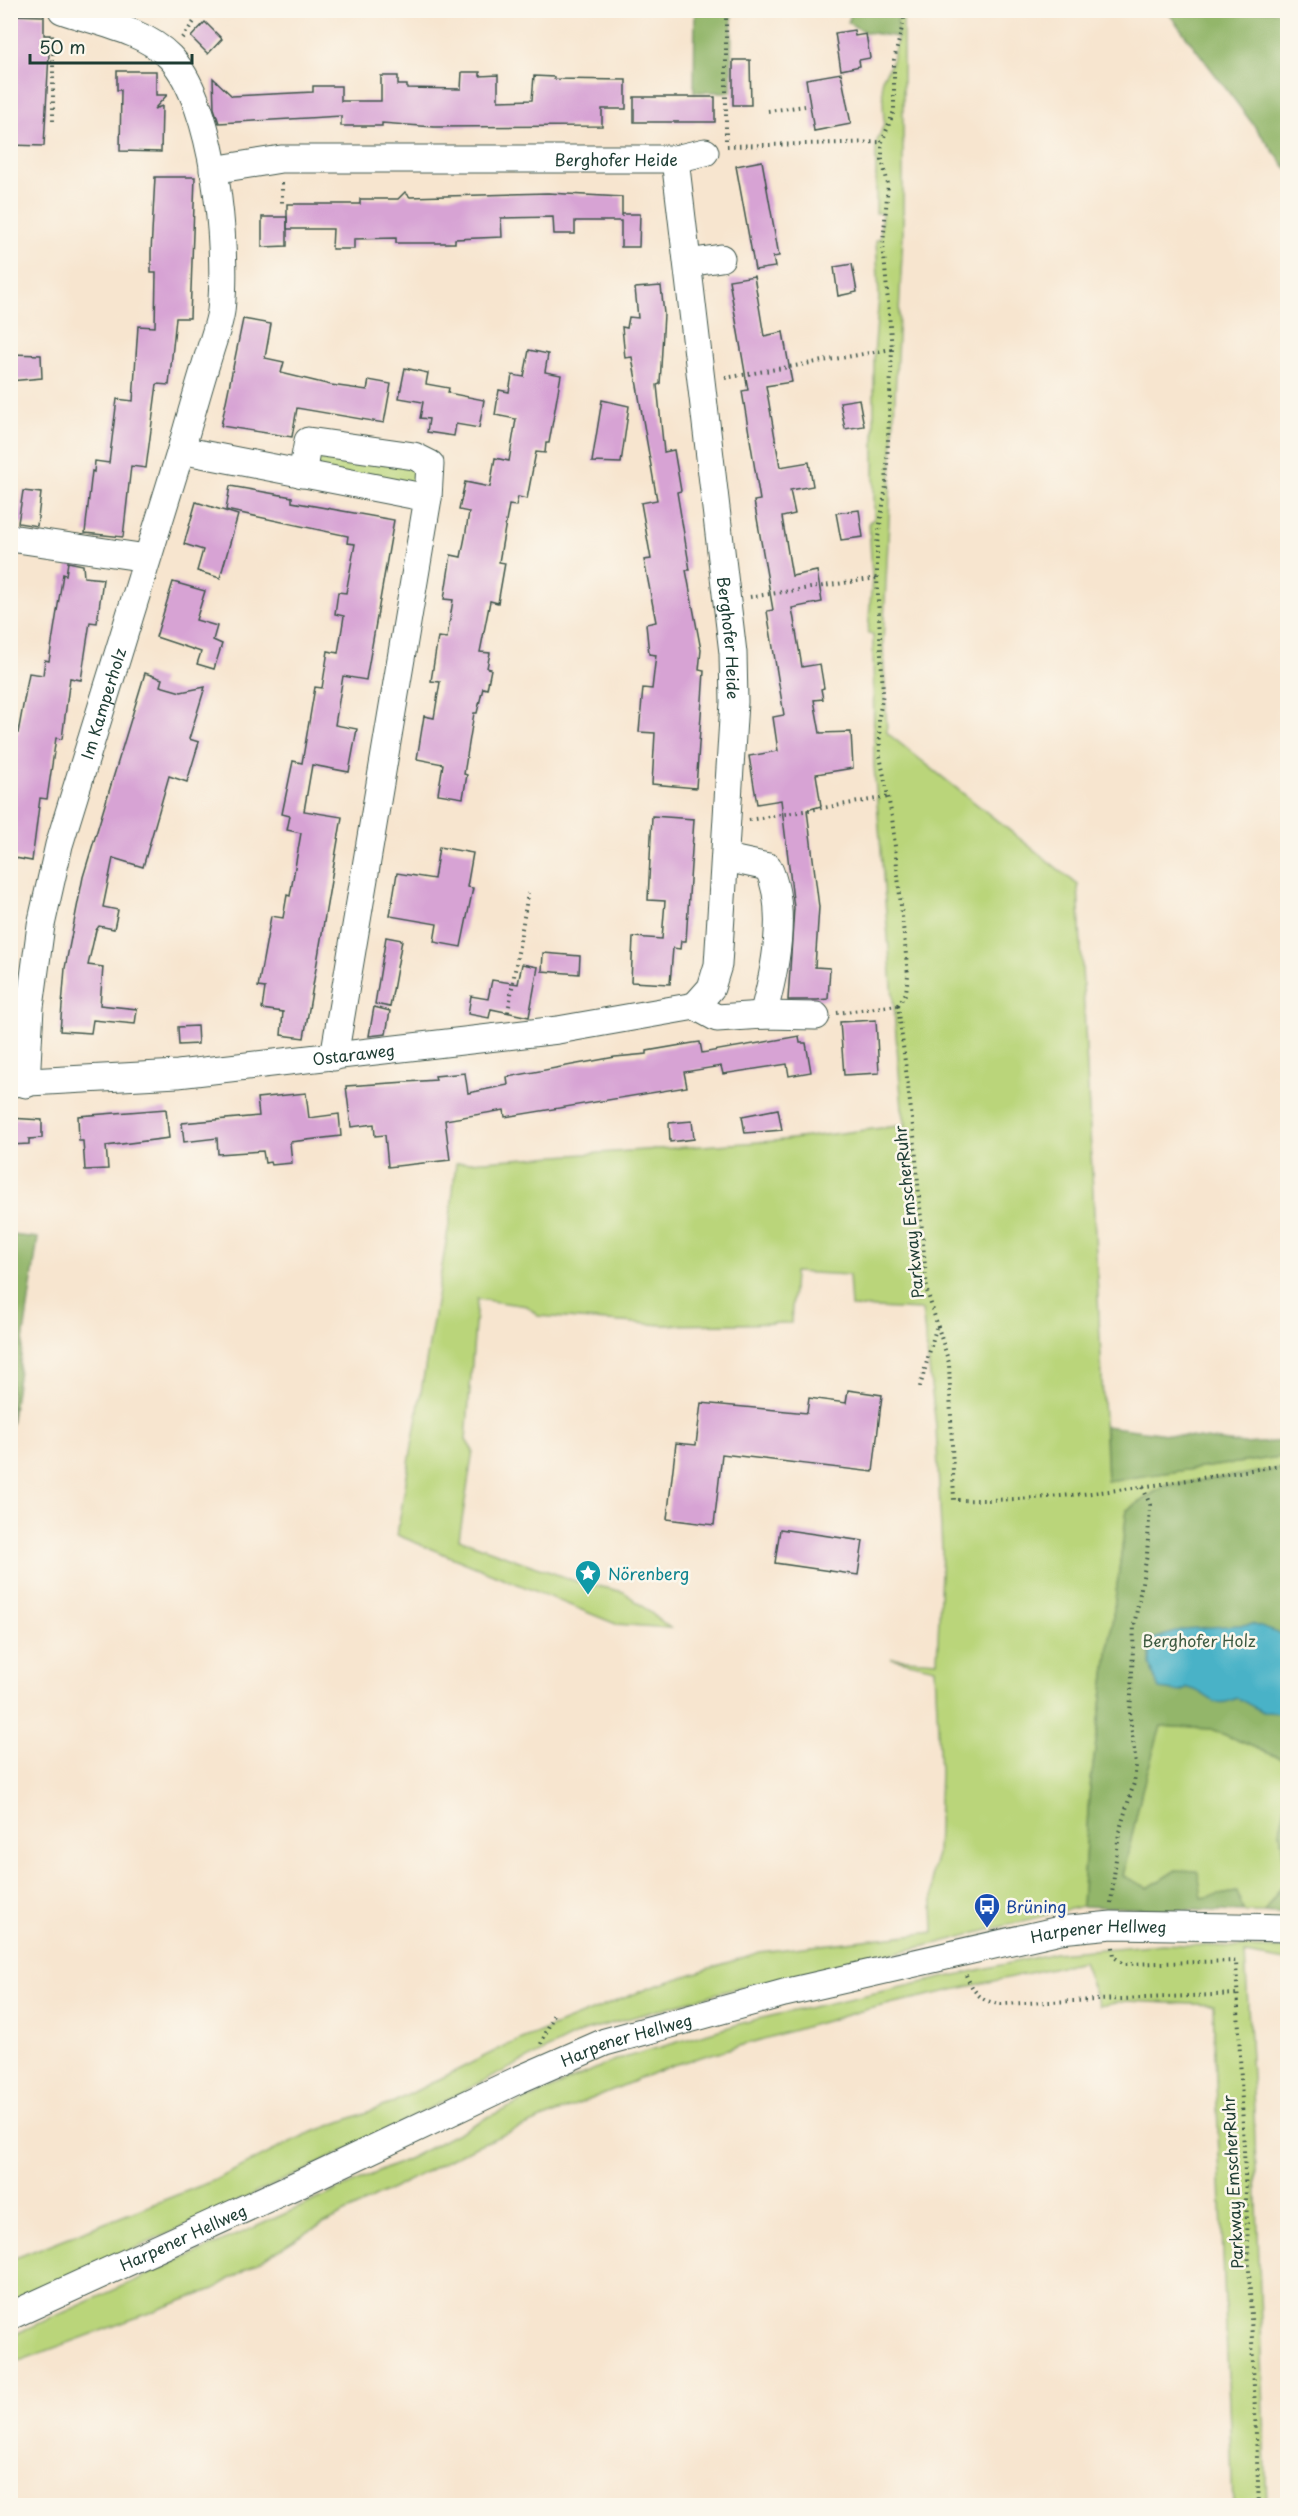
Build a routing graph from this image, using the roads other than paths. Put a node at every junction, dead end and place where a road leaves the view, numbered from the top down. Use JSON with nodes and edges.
{"nodes":[{"id":1,"x":57,"y":16,"type":"edge"},
{"id":2,"x":705,"y":152,"type":"dead end"},
{"id":3,"x":675,"y":159,"type":"junction"},
{"id":4,"x":213,"y":170,"type":"junction"},
{"id":5,"x":721,"y":258,"type":"dead end"},
{"id":6,"x":688,"y":263,"type":"junction"},
{"id":7,"x":181,"y":450,"type":"junction"},
{"id":8,"x":302,"y":474,"type":"junction"},
{"id":9,"x":428,"y":498,"type":"junction"},
{"id":10,"x":10,"y":538,"type":"edge"},
{"id":11,"x":147,"y":558,"type":"junction"},
{"id":12,"x":726,"y":858,"type":"junction"},
{"id":13,"x":694,"y":1006,"type":"junction"},
{"id":14,"x":763,"y":1015,"type":"junction"},
{"id":15,"x":816,"y":1016,"type":"road end"},
{"id":16,"x":334,"y":1057,"type":"junction"},
{"id":17,"x":18,"y":1083,"type":"edge"},
{"id":18,"x":1287,"y":1928,"type":"edge"},
{"id":19,"x":10,"y":2316,"type":"edge"}],
"edges":[{"from":1,"to":4,"type":"street"},
{"from":2,"to":3,"type":"street"},
{"from":3,"to":4,"type":"street","name":"Berghofer Heide"},
{"from":3,"to":6,"type":"street","name":"Berghofer Heide"},
{"from":4,"to":7,"type":"street"},
{"from":5,"to":6,"type":"street"},
{"from":6,"to":12,"type":"street","name":"Berghofer Heide"},
{"from":7,"to":8,"type":"street"},
{"from":7,"to":11,"type":"street","name":"Im Kamperholz"},
{"from":8,"to":9,"type":"street"},
{"from":8,"to":9,"type":"street"},
{"from":9,"to":16,"type":"street"},
{"from":10,"to":11,"type":"street"},
{"from":11,"to":17,"type":"street","name":"Im Kamperholz"},
{"from":12,"to":13,"type":"street","name":"Berghofer Heide"},
{"from":12,"to":14,"type":"street"},
{"from":13,"to":14,"type":"street"},
{"from":13,"to":16,"type":"street","name":"Ostaraweg"},
{"from":14,"to":15,"type":"street"},
{"from":16,"to":17,"type":"street","name":"Ostaraweg"},
{"from":18,"to":19,"type":"street","name":"Harpener Hellweg"}]}
